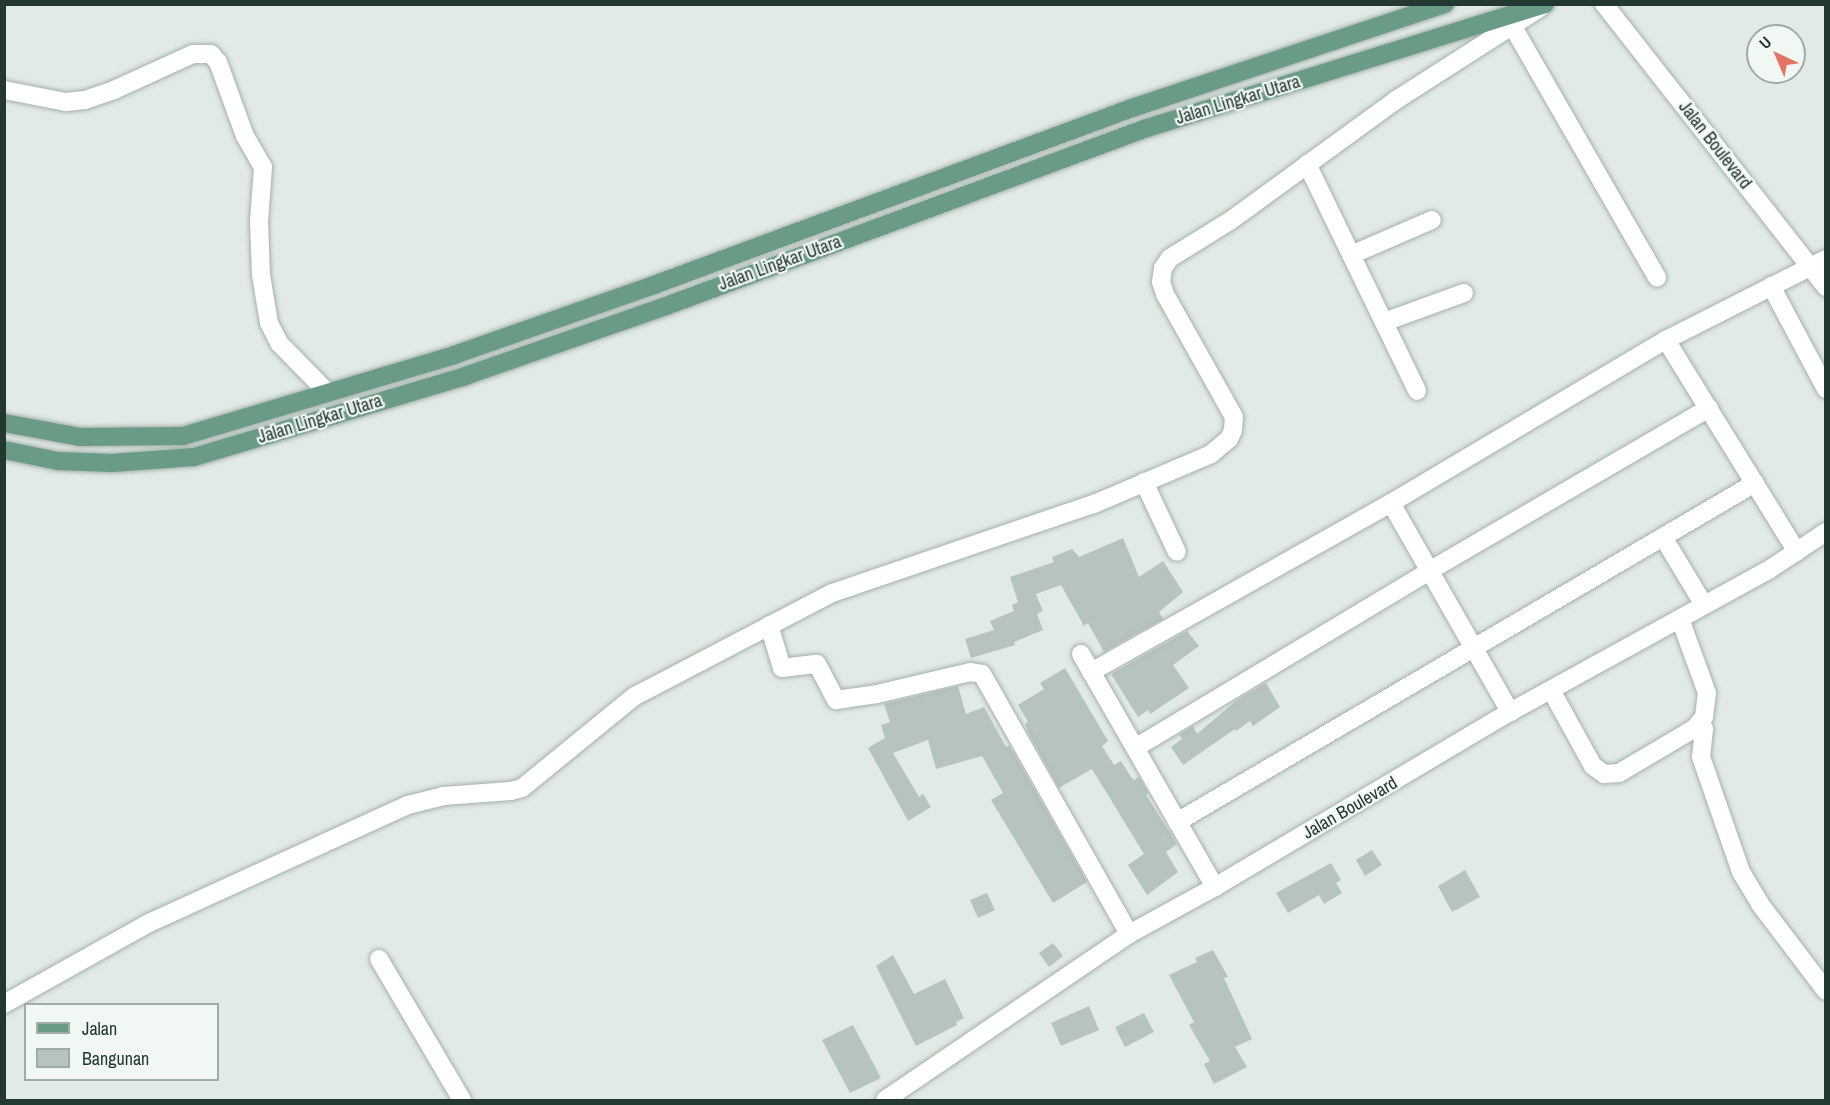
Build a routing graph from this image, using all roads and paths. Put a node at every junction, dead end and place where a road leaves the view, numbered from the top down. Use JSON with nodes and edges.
{"nodes":[{"id":1,"x":1445,"y":4,"type":"edge"},
{"id":2,"x":1604,"y":4,"type":"edge"},
{"id":3,"x":1545,"y":5,"type":"edge"},
{"id":4,"x":1513,"y":27,"type":"junction"},
{"id":5,"x":1352,"y":35,"type":"junction"},
{"id":6,"x":1359,"y":62,"type":"junction"},
{"id":7,"x":4,"y":90,"type":"edge"},
{"id":8,"x":1307,"y":164,"type":"junction"},
{"id":9,"x":1432,"y":220,"type":"dead end"},
{"id":10,"x":1351,"y":255,"type":"junction"},
{"id":11,"x":1818,"y":262,"type":"edge"},
{"id":12,"x":1657,"y":278,"type":"dead end"},
{"id":13,"x":1771,"y":286,"type":"junction"},
{"id":14,"x":1826,"y":287,"type":"edge"},
{"id":15,"x":1464,"y":293,"type":"dead end"},
{"id":16,"x":1383,"y":322,"type":"junction"},
{"id":17,"x":1666,"y":340,"type":"junction"},
{"id":18,"x":1826,"y":389,"type":"edge"},
{"id":19,"x":1417,"y":391,"type":"dead end"},
{"id":20,"x":327,"y":392,"type":"junction"},
{"id":21,"x":1708,"y":408,"type":"junction"},
{"id":22,"x":4,"y":423,"type":"edge"},
{"id":23,"x":59,"y":434,"type":"junction"},
{"id":24,"x":4,"y":450,"type":"edge"},
{"id":25,"x":58,"y":461,"type":"junction"},
{"id":26,"x":1144,"y":483,"type":"junction"},
{"id":27,"x":1755,"y":483,"type":"junction"},
{"id":28,"x":1391,"y":503,"type":"junction"},
{"id":29,"x":1826,"y":532,"type":"edge"},
{"id":30,"x":1663,"y":537,"type":"junction"},
{"id":31,"x":1176,"y":552,"type":"dead end"},
{"id":32,"x":1797,"y":552,"type":"junction"},
{"id":33,"x":1429,"y":571,"type":"junction"},
{"id":34,"x":1704,"y":605,"type":"junction"},
{"id":35,"x":1680,"y":618,"type":"junction"},
{"id":36,"x":769,"y":625,"type":"junction"},
{"id":37,"x":1473,"y":647,"type":"junction"},
{"id":38,"x":1081,"y":654,"type":"dead end"},
{"id":39,"x":1091,"y":672,"type":"junction"},
{"id":40,"x":1551,"y":690,"type":"junction"},
{"id":41,"x":1510,"y":712,"type":"junction"},
{"id":42,"x":1701,"y":723,"type":"junction"},
{"id":43,"x":1135,"y":748,"type":"junction"},
{"id":44,"x":1177,"y":822,"type":"junction"},
{"id":45,"x":1215,"y":887,"type":"junction"},
{"id":46,"x":1129,"y":934,"type":"junction"},
{"id":47,"x":378,"y":959,"type":"dead end"},
{"id":48,"x":1826,"y":991,"type":"edge"},
{"id":49,"x":4,"y":1004,"type":"edge"},
{"id":50,"x":462,"y":1101,"type":"edge"},
{"id":51,"x":885,"y":1101,"type":"edge"}],
"edges":[{"from":1,"to":5,"type":"main road","name":"Jalan Lingkar Utara"},
{"from":2,"to":11,"type":"street","name":"Jalan Boulevard"},
{"from":3,"to":4,"type":"street"},
{"from":3,"to":6,"type":"main road","name":"Jalan Lingkar Utara"},
{"from":4,"to":8,"type":"street"},
{"from":4,"to":12,"type":"street"},
{"from":5,"to":6,"type":"main road"},
{"from":5,"to":20,"type":"main road","name":"Jalan Lingkar Utara"},
{"from":6,"to":25,"type":"main road","name":"Jalan Lingkar Utara"},
{"from":7,"to":20,"type":"street"},
{"from":8,"to":10,"type":"street"},
{"from":8,"to":26,"type":"street"},
{"from":9,"to":10,"type":"street"},
{"from":10,"to":16,"type":"street"},
{"from":11,"to":13,"type":"street"},
{"from":11,"to":14,"type":"street","name":"Jalan Boulevard"},
{"from":13,"to":17,"type":"street"},
{"from":13,"to":18,"type":"street"},
{"from":15,"to":16,"type":"street"},
{"from":16,"to":19,"type":"street"},
{"from":17,"to":21,"type":"street"},
{"from":17,"to":28,"type":"street"},
{"from":20,"to":23,"type":"main road","name":"Jalan Lingkar Utara"},
{"from":21,"to":27,"type":"street"},
{"from":21,"to":33,"type":"street"},
{"from":22,"to":23,"type":"main road","name":"Jalan Lingkar Utara"},
{"from":23,"to":25,"type":"main road"},
{"from":24,"to":25,"type":"main road","name":"Jalan Lingkar Utara"},
{"from":26,"to":31,"type":"street"},
{"from":26,"to":36,"type":"street"},
{"from":27,"to":30,"type":"street"},
{"from":27,"to":32,"type":"street"},
{"from":28,"to":33,"type":"street"},
{"from":28,"to":39,"type":"street"},
{"from":29,"to":32,"type":"street","name":"Jalan Boulevard"},
{"from":30,"to":34,"type":"street"},
{"from":30,"to":37,"type":"street"},
{"from":32,"to":34,"type":"street","name":"Jalan Boulevard"},
{"from":33,"to":37,"type":"street"},
{"from":33,"to":43,"type":"street"},
{"from":34,"to":35,"type":"street","name":"Jalan Boulevard"},
{"from":35,"to":40,"type":"street","name":"Jalan Boulevard"},
{"from":35,"to":42,"type":"street"},
{"from":36,"to":46,"type":"street"},
{"from":36,"to":49,"type":"street"},
{"from":37,"to":41,"type":"street"},
{"from":37,"to":44,"type":"street"},
{"from":38,"to":39,"type":"street"},
{"from":39,"to":43,"type":"street"},
{"from":40,"to":41,"type":"street","name":"Jalan Boulevard"},
{"from":40,"to":42,"type":"street"},
{"from":41,"to":45,"type":"street","name":"Jalan Boulevard"},
{"from":42,"to":48,"type":"street"},
{"from":43,"to":44,"type":"street"},
{"from":44,"to":45,"type":"street"},
{"from":45,"to":46,"type":"street","name":"Jalan Boulevard"},
{"from":46,"to":51,"type":"street","name":"Jalan Boulevard"},
{"from":47,"to":50,"type":"street"}]}
